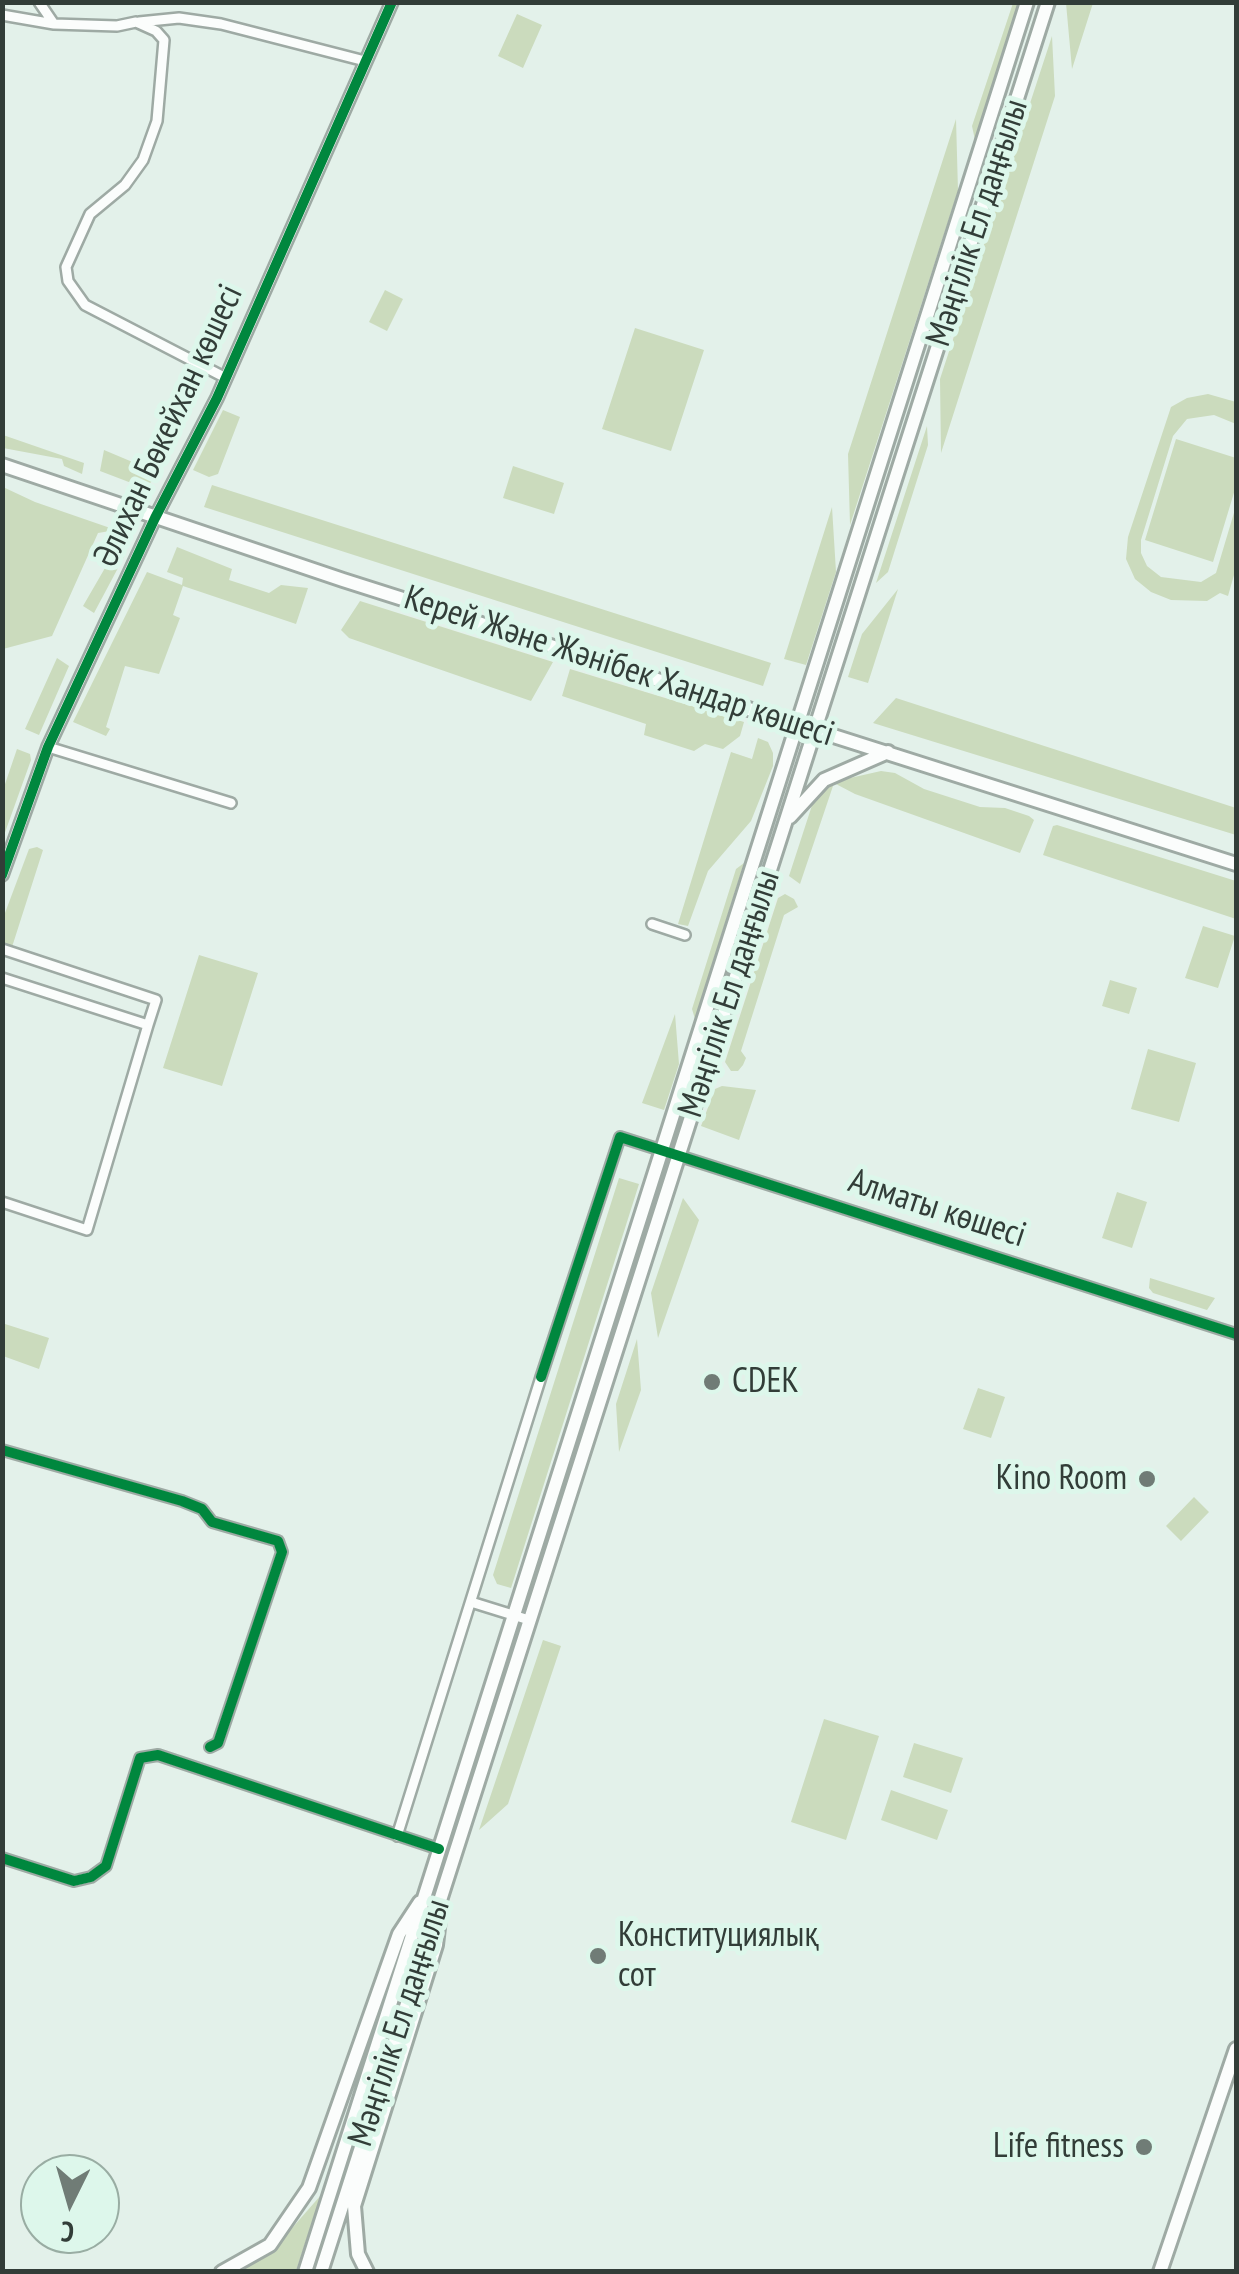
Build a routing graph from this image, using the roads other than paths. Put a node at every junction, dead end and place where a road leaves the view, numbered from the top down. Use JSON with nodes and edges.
{"nodes":[{"id":1,"x":9,"y":2,"type":"edge"},
{"id":2,"x":39,"y":2,"type":"edge"},
{"id":3,"x":392,"y":2,"type":"edge"},
{"id":4,"x":1027,"y":2,"type":"edge"},
{"id":5,"x":1048,"y":2,"type":"edge"},
{"id":6,"x":2,"y":12,"type":"edge"},
{"id":7,"x":136,"y":22,"type":"junction"},
{"id":8,"x":54,"y":24,"type":"junction"},
{"id":9,"x":366,"y":61,"type":"junction"},
{"id":10,"x":226,"y":378,"type":"junction"},
{"id":11,"x":2,"y":465,"type":"edge"},
{"id":12,"x":155,"y":518,"type":"junction"},
{"id":13,"x":797,"y":723,"type":"junction"},
{"id":14,"x":816,"y":730,"type":"junction"},
{"id":15,"x":48,"y":747,"type":"junction"},
{"id":16,"x":888,"y":752,"type":"junction"},
{"id":17,"x":231,"y":803,"type":"dead end"},
{"id":18,"x":785,"y":822,"type":"junction"},
{"id":19,"x":1236,"y":864,"type":"edge"},
{"id":20,"x":2,"y":875,"type":"edge"},
{"id":21,"x":652,"y":924,"type":"dead end"},
{"id":22,"x":685,"y":935,"type":"dead end"},
{"id":23,"x":2,"y":950,"type":"edge"},
{"id":24,"x":3,"y":980,"type":"edge"},
{"id":25,"x":148,"y":1025,"type":"junction"},
{"id":26,"x":662,"y":1150,"type":"junction"},
{"id":27,"x":678,"y":1156,"type":"junction"},
{"id":28,"x":2,"y":1202,"type":"edge"},
{"id":29,"x":1236,"y":1334,"type":"edge"},
{"id":30,"x":2,"y":1450,"type":"edge"},
{"id":31,"x":470,"y":1602,"type":"junction"},
{"id":32,"x":514,"y":1616,"type":"junction"},
{"id":33,"x":530,"y":1620,"type":"junction"},
{"id":34,"x":210,"y":1747,"type":"dead end"},
{"id":35,"x":396,"y":1836,"type":"junction"},
{"id":36,"x":439,"y":1850,"type":"junction"},
{"id":37,"x":2,"y":1858,"type":"edge"},
{"id":38,"x":424,"y":1896,"type":"junction"},
{"id":39,"x":440,"y":1901,"type":"junction"},
{"id":40,"x":1236,"y":2049,"type":"edge"},
{"id":41,"x":222,"y":2272,"type":"edge"},
{"id":42,"x":305,"y":2272,"type":"edge"},
{"id":43,"x":320,"y":2272,"type":"edge"},
{"id":44,"x":367,"y":2272,"type":"edge"},
{"id":45,"x":1160,"y":2272,"type":"edge"}],
"edges":[{"from":1,"to":6,"type":"street"},
{"from":2,"to":8,"type":"street"},
{"from":3,"to":9,"type":"street","name":"Әлихан Бөкейхан көшесі"},
{"from":4,"to":13,"type":"main road","name":"Мәңгілік Ел даңғылы"},
{"from":5,"to":14,"type":"main road","name":"Мәңгілік Ел даңғылы"},
{"from":6,"to":8,"type":"street"},
{"from":7,"to":8,"type":"street"},
{"from":7,"to":9,"type":"street"},
{"from":7,"to":10,"type":"street"},
{"from":9,"to":10,"type":"street","name":"Әлихан Бөкейхан көшесі"},
{"from":10,"to":12,"type":"street","name":"Әлихан Бөкейхан көшесі"},
{"from":11,"to":12,"type":"main road","name":"Керей Және Жәнібек Хандар көшесі"},
{"from":12,"to":13,"type":"main road","name":"Керей Және Жәнібек Хандар көшесі"},
{"from":12,"to":15,"type":"street","name":"Әлихан Бөкейхан көшесі"},
{"from":13,"to":14,"type":"main road","name":"Керей Және Жәнібек Хандар көшесі"},
{"from":13,"to":26,"type":"main road","name":"Мәңгілік Ел даңғылы"},
{"from":14,"to":16,"type":"main road","name":"Керей Және Жәнібек Хандар көшесі"},
{"from":14,"to":18,"type":"main road","name":"Мәңгілік Ел даңғылы"},
{"from":15,"to":17,"type":"street"},
{"from":15,"to":20,"type":"street","name":"Әлихан Бөкейхан көшесі"},
{"from":16,"to":18,"type":"main road"},
{"from":16,"to":19,"type":"main road","name":"Керей Және Жәнібек Хандар көшесі"},
{"from":18,"to":27,"type":"main road","name":"Мәңгілік Ел даңғылы"},
{"from":21,"to":22,"type":"street"},
{"from":23,"to":25,"type":"street"},
{"from":24,"to":25,"type":"street"},
{"from":25,"to":28,"type":"street"},
{"from":26,"to":27,"type":"street","name":"Алматы көшесі"},
{"from":26,"to":31,"type":"street","name":"Алматы көшесі"},
{"from":26,"to":32,"type":"main road","name":"Мәңгілік Ел даңғылы"},
{"from":27,"to":29,"type":"street","name":"Алматы көшесі"},
{"from":27,"to":33,"type":"main road","name":"Мәңгілік Ел даңғылы"},
{"from":30,"to":34,"type":"street"},
{"from":31,"to":32,"type":"street"},
{"from":31,"to":35,"type":"street"},
{"from":32,"to":33,"type":"street"},
{"from":32,"to":36,"type":"main road","name":"Мәңгілік Ел даңғылы"},
{"from":33,"to":39,"type":"main road","name":"Мәңгілік Ел даңғылы"},
{"from":35,"to":36,"type":"street"},
{"from":35,"to":37,"type":"street"},
{"from":36,"to":38,"type":"main road","name":"Мәңгілік Ел даңғылы"},
{"from":38,"to":41,"type":"main road"},
{"from":38,"to":42,"type":"main road","name":"Мәңгілік Ел даңғылы"},
{"from":39,"to":43,"type":"main road","name":"Мәңгілік Ел даңғылы"},
{"from":39,"to":44,"type":"main road"},
{"from":40,"to":45,"type":"main road"}]}
